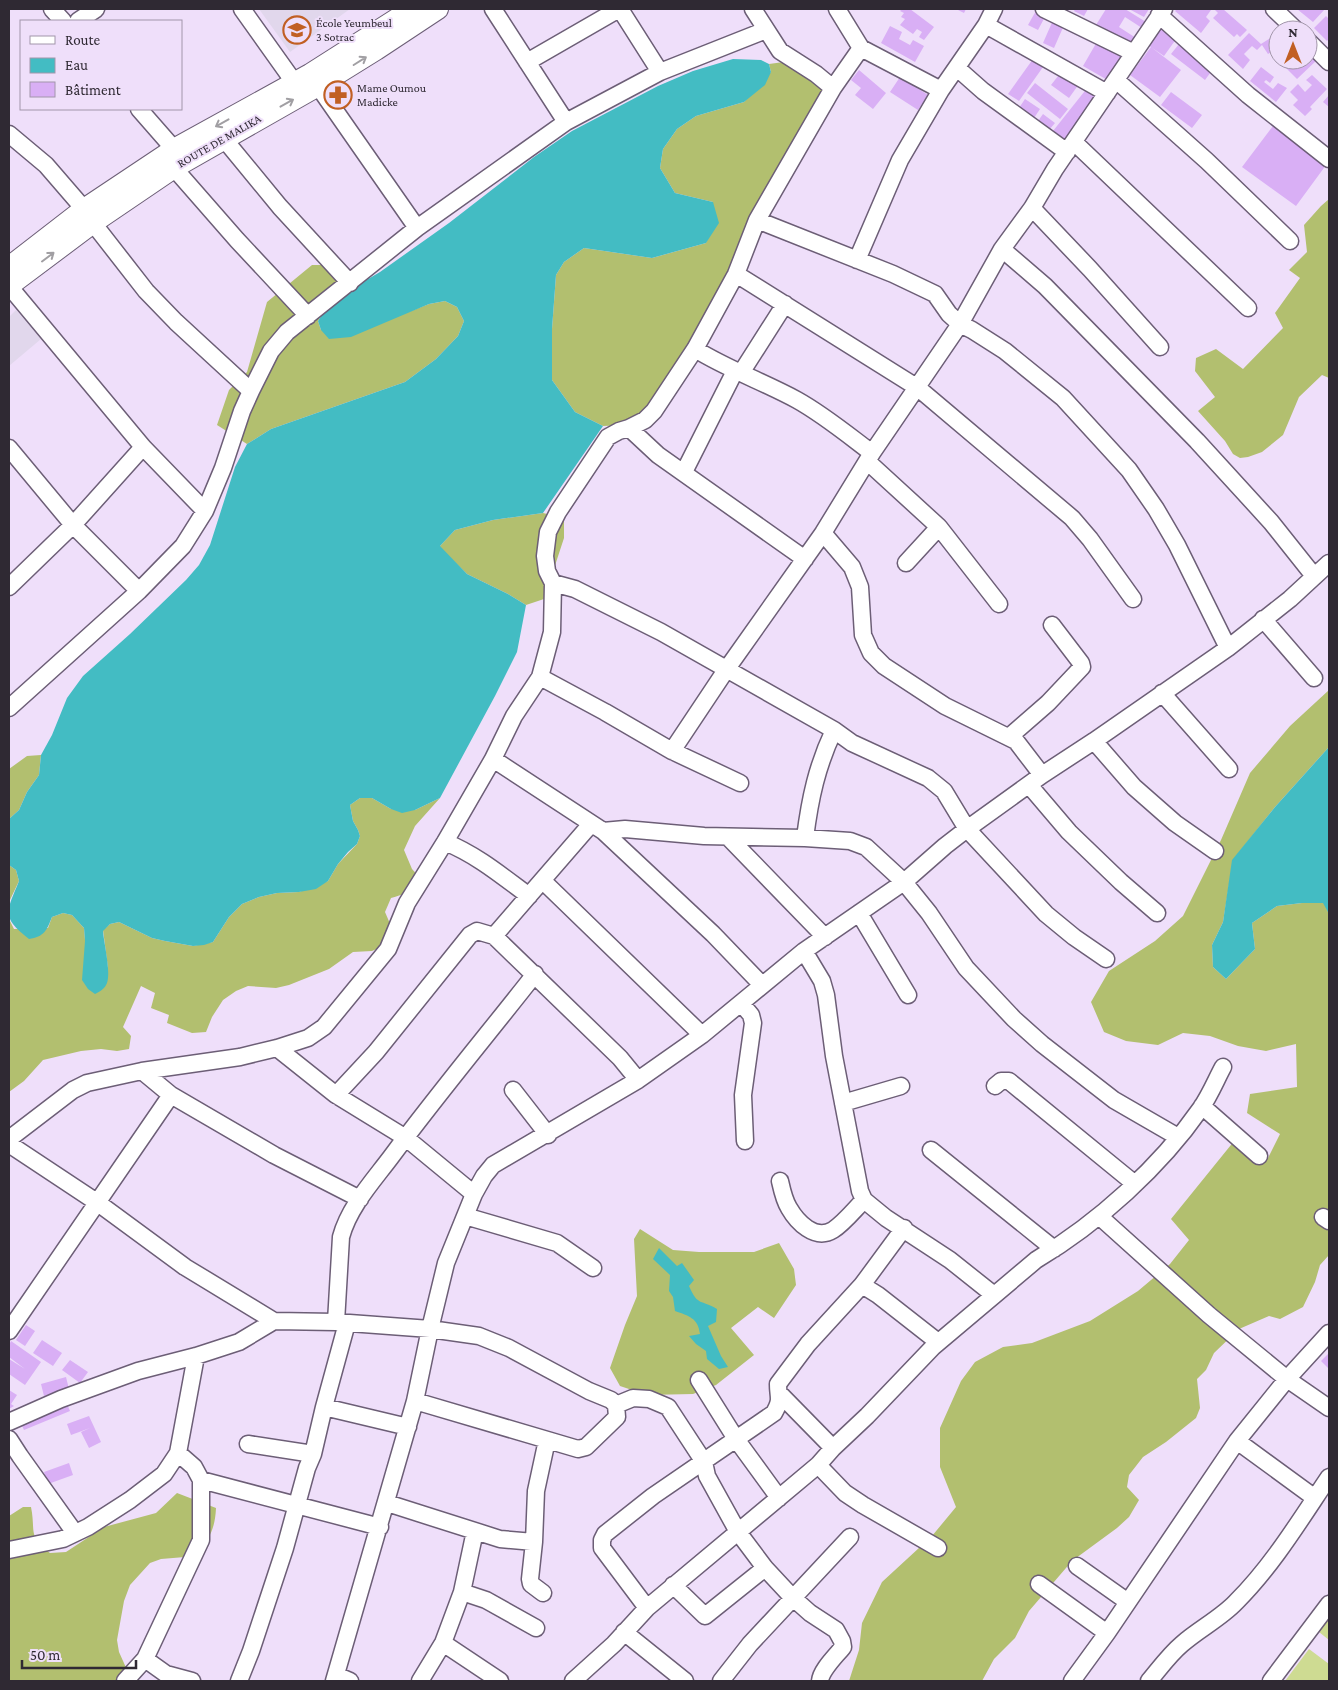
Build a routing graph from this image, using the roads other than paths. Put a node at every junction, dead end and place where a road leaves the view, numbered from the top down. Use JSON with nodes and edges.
{"nodes":[{"id":1,"x":52,"y":9,"type":"edge"},
{"id":2,"x":96,"y":9,"type":"edge"},
{"id":3,"x":242,"y":9,"type":"edge"},
{"id":4,"x":438,"y":9,"type":"edge"},
{"id":5,"x":493,"y":9,"type":"edge"},
{"id":6,"x":620,"y":9,"type":"edge"},
{"id":7,"x":753,"y":9,"type":"edge"},
{"id":8,"x":837,"y":9,"type":"edge"},
{"id":9,"x":994,"y":9,"type":"edge"},
{"id":10,"x":1044,"y":9,"type":"edge"},
{"id":11,"x":1274,"y":9,"type":"edge"},
{"id":12,"x":1161,"y":12,"type":"edge"},
{"id":13,"x":406,"y":15,"type":"edge"},
{"id":14,"x":63,"y":20,"type":"edge"},
{"id":15,"x":80,"y":20,"type":"edge"},
{"id":16,"x":1286,"y":20,"type":"edge"},
{"id":17,"x":986,"y":25,"type":"junction"},
{"id":18,"x":766,"y":30,"type":"junction"},
{"id":19,"x":861,"y":48,"type":"junction"},
{"id":20,"x":1318,"y":51,"type":"edge"},
{"id":21,"x":1134,"y":53,"type":"junction"},
{"id":22,"x":527,"y":62,"type":"junction"},
{"id":23,"x":1329,"y":62,"type":"edge"},
{"id":24,"x":957,"y":68,"type":"junction"},
{"id":25,"x":660,"y":72,"type":"junction"},
{"id":26,"x":294,"y":82,"type":"junction"},
{"id":27,"x":318,"y":86,"type":"junction"},
{"id":28,"x":1111,"y":86,"type":"junction"},
{"id":29,"x":833,"y":88,"type":"junction"},
{"id":30,"x":941,"y":90,"type":"junction"},
{"id":31,"x":140,"y":110,"type":"edge"},
{"id":32,"x":566,"y":122,"type":"junction"},
{"id":33,"x":9,"y":134,"type":"edge"},
{"id":34,"x":224,"y":139,"type":"junction"},
{"id":35,"x":1070,"y":147,"type":"junction"},
{"id":36,"x":174,"y":158,"type":"junction"},
{"id":37,"x":1329,"y":159,"type":"edge"},
{"id":38,"x":1032,"y":208,"type":"junction"},
{"id":39,"x":89,"y":216,"type":"junction"},
{"id":40,"x":757,"y":220,"type":"junction"},
{"id":41,"x":417,"y":228,"type":"junction"},
{"id":42,"x":1290,"y":241,"type":"dead end"},
{"id":43,"x":1002,"y":250,"type":"junction"},
{"id":44,"x":857,"y":260,"type":"junction"},
{"id":45,"x":9,"y":267,"type":"edge"},
{"id":46,"x":736,"y":274,"type":"junction"},
{"id":47,"x":350,"y":283,"type":"junction"},
{"id":48,"x":9,"y":286,"type":"edge"},
{"id":49,"x":785,"y":304,"type":"junction"},
{"id":50,"x":1248,"y":308,"type":"dead end"},
{"id":51,"x":308,"y":316,"type":"junction"},
{"id":52,"x":960,"y":324,"type":"junction"},
{"id":53,"x":1160,"y":347,"type":"dead end"},
{"id":54,"x":694,"y":349,"type":"junction"},
{"id":55,"x":738,"y":372,"type":"junction"},
{"id":56,"x":918,"y":388,"type":"junction"},
{"id":57,"x":251,"y":391,"type":"junction"},
{"id":58,"x":629,"y":428,"type":"junction"},
{"id":59,"x":143,"y":446,"type":"junction"},
{"id":60,"x":9,"y":448,"type":"edge"},
{"id":61,"x":870,"y":458,"type":"junction"},
{"id":62,"x":684,"y":472,"type":"junction"},
{"id":63,"x":205,"y":511,"type":"junction"},
{"id":64,"x":73,"y":525,"type":"junction"},
{"id":65,"x":939,"y":526,"type":"junction"},
{"id":66,"x":823,"y":533,"type":"junction"},
{"id":67,"x":805,"y":559,"type":"junction"},
{"id":68,"x":906,"y":562,"type":"dead end"},
{"id":69,"x":1329,"y":563,"type":"edge"},
{"id":70,"x":1314,"y":576,"type":"junction"},
{"id":71,"x":552,"y":583,"type":"junction"},
{"id":72,"x":9,"y":587,"type":"edge"},
{"id":73,"x":139,"y":591,"type":"junction"},
{"id":74,"x":1133,"y":599,"type":"dead end"},
{"id":75,"x":999,"y":604,"type":"dead end"},
{"id":76,"x":1263,"y":619,"type":"junction"},
{"id":77,"x":1052,"y":625,"type":"dead end"},
{"id":78,"x":1228,"y":648,"type":"junction"},
{"id":79,"x":726,"y":670,"type":"junction"},
{"id":80,"x":540,"y":677,"type":"junction"},
{"id":81,"x":1314,"y":678,"type":"dead end"},
{"id":82,"x":1162,"y":693,"type":"junction"},
{"id":83,"x":11,"y":702,"type":"edge"},
{"id":84,"x":834,"y":730,"type":"junction"},
{"id":85,"x":1009,"y":737,"type":"junction"},
{"id":86,"x":1094,"y":741,"type":"junction"},
{"id":87,"x":672,"y":752,"type":"junction"},
{"id":88,"x":492,"y":759,"type":"junction"},
{"id":89,"x":1229,"y":769,"type":"dead end"},
{"id":90,"x":1035,"y":780,"type":"junction"},
{"id":91,"x":740,"y":783,"type":"dead end"},
{"id":92,"x":597,"y":828,"type":"junction"},
{"id":93,"x":967,"y":829,"type":"junction"},
{"id":94,"x":728,"y":836,"type":"junction"},
{"id":95,"x":805,"y":838,"type":"junction"},
{"id":96,"x":445,"y":842,"type":"junction"},
{"id":97,"x":1215,"y":851,"type":"dead end"},
{"id":98,"x":543,"y":881,"type":"junction"},
{"id":99,"x":904,"y":882,"type":"junction"},
{"id":100,"x":529,"y":896,"type":"junction"},
{"id":101,"x":1157,"y":912,"type":"dead end"},
{"id":102,"x":859,"y":913,"type":"junction"},
{"id":103,"x":494,"y":936,"type":"junction"},
{"id":104,"x":824,"y":937,"type":"junction"},
{"id":105,"x":804,"y":951,"type":"junction"},
{"id":106,"x":1106,"y":959,"type":"dead end"},
{"id":107,"x":535,"y":974,"type":"junction"},
{"id":108,"x":762,"y":985,"type":"junction"},
{"id":109,"x":908,"y":995,"type":"dead end"},
{"id":110,"x":741,"y":1003,"type":"junction"},
{"id":111,"x":702,"y":1035,"type":"junction"},
{"id":112,"x":277,"y":1048,"type":"junction"},
{"id":113,"x":1223,"y":1067,"type":"dead end"},
{"id":114,"x":142,"y":1071,"type":"junction"},
{"id":115,"x":638,"y":1080,"type":"junction"},
{"id":116,"x":902,"y":1086,"type":"dead end"},
{"id":117,"x":995,"y":1086,"type":"dead end"},
{"id":118,"x":513,"y":1090,"type":"dead end"},
{"id":119,"x":171,"y":1095,"type":"junction"},
{"id":120,"x":336,"y":1095,"type":"junction"},
{"id":121,"x":843,"y":1103,"type":"junction"},
{"id":122,"x":1202,"y":1106,"type":"junction"},
{"id":123,"x":548,"y":1135,"type":"junction"},
{"id":124,"x":1178,"y":1137,"type":"junction"},
{"id":125,"x":406,"y":1138,"type":"junction"},
{"id":126,"x":9,"y":1139,"type":"edge"},
{"id":127,"x":745,"y":1141,"type":"dead end"},
{"id":128,"x":9,"y":1144,"type":"edge"},
{"id":129,"x":931,"y":1150,"type":"dead end"},
{"id":130,"x":1259,"y":1156,"type":"dead end"},
{"id":131,"x":780,"y":1181,"type":"dead end"},
{"id":132,"x":1135,"y":1184,"type":"junction"},
{"id":133,"x":474,"y":1194,"type":"junction"},
{"id":134,"x":360,"y":1199,"type":"junction"},
{"id":135,"x":864,"y":1200,"type":"junction"},
{"id":136,"x":98,"y":1203,"type":"junction"},
{"id":137,"x":465,"y":1216,"type":"junction"},
{"id":138,"x":1099,"y":1216,"type":"junction"},
{"id":139,"x":904,"y":1228,"type":"junction"},
{"id":140,"x":1054,"y":1249,"type":"junction"},
{"id":141,"x":593,"y":1268,"type":"dead end"},
{"id":142,"x":862,"y":1285,"type":"junction"},
{"id":143,"x":994,"y":1295,"type":"junction"},
{"id":144,"x":274,"y":1321,"type":"junction"},
{"id":145,"x":342,"y":1323,"type":"junction"},
{"id":146,"x":430,"y":1329,"type":"junction"},
{"id":147,"x":9,"y":1331,"type":"edge"},
{"id":148,"x":1329,"y":1333,"type":"edge"},
{"id":149,"x":938,"y":1342,"type":"junction"},
{"id":150,"x":196,"y":1356,"type":"junction"},
{"id":151,"x":1287,"y":1379,"type":"junction"},
{"id":152,"x":700,"y":1380,"type":"dead end"},
{"id":153,"x":780,"y":1394,"type":"junction"},
{"id":154,"x":415,"y":1401,"type":"junction"},
{"id":155,"x":616,"y":1405,"type":"junction"},
{"id":156,"x":324,"y":1407,"type":"junction"},
{"id":157,"x":1329,"y":1408,"type":"edge"},
{"id":158,"x":9,"y":1422,"type":"edge"},
{"id":159,"x":408,"y":1427,"type":"junction"},
{"id":160,"x":9,"y":1438,"type":"edge"},
{"id":161,"x":736,"y":1439,"type":"junction"},
{"id":162,"x":547,"y":1440,"type":"junction"},
{"id":163,"x":1237,"y":1441,"type":"junction"},
{"id":164,"x":248,"y":1444,"type":"dead end"},
{"id":165,"x":833,"y":1448,"type":"junction"},
{"id":166,"x":178,"y":1453,"type":"junction"},
{"id":167,"x":313,"y":1454,"type":"junction"},
{"id":168,"x":704,"y":1462,"type":"junction"},
{"id":169,"x":818,"y":1465,"type":"junction"},
{"id":170,"x":1329,"y":1477,"type":"edge"},
{"id":171,"x":201,"y":1480,"type":"junction"},
{"id":172,"x":778,"y":1498,"type":"junction"},
{"id":173,"x":1315,"y":1498,"type":"junction"},
{"id":174,"x":386,"y":1503,"type":"junction"},
{"id":175,"x":298,"y":1504,"type":"junction"},
{"id":176,"x":380,"y":1527,"type":"junction"},
{"id":177,"x":475,"y":1531,"type":"junction"},
{"id":178,"x":738,"y":1532,"type":"junction"},
{"id":179,"x":75,"y":1533,"type":"junction"},
{"id":180,"x":850,"y":1537,"type":"dead end"},
{"id":181,"x":534,"y":1542,"type":"junction"},
{"id":182,"x":938,"y":1548,"type":"dead end"},
{"id":183,"x":9,"y":1550,"type":"edge"},
{"id":184,"x":1077,"y":1566,"type":"dead end"},
{"id":185,"x":765,"y":1568,"type":"junction"},
{"id":186,"x":1038,"y":1584,"type":"dead end"},
{"id":187,"x":673,"y":1585,"type":"junction"},
{"id":188,"x":462,"y":1592,"type":"junction"},
{"id":189,"x":543,"y":1593,"type":"dead end"},
{"id":190,"x":792,"y":1597,"type":"junction"},
{"id":191,"x":1128,"y":1602,"type":"junction"},
{"id":192,"x":1329,"y":1604,"type":"edge"},
{"id":193,"x":647,"y":1608,"type":"junction"},
{"id":194,"x":536,"y":1628,"type":"dead end"},
{"id":195,"x":624,"y":1632,"type":"junction"},
{"id":196,"x":1107,"y":1634,"type":"junction"},
{"id":197,"x":443,"y":1643,"type":"junction"},
{"id":198,"x":145,"y":1659,"type":"junction"},
{"id":199,"x":340,"y":1679,"type":"edge"},
{"id":200,"x":125,"y":1681,"type":"edge"},
{"id":201,"x":192,"y":1681,"type":"edge"},
{"id":202,"x":239,"y":1681,"type":"edge"},
{"id":203,"x":420,"y":1681,"type":"edge"},
{"id":204,"x":500,"y":1681,"type":"edge"},
{"id":205,"x":573,"y":1681,"type":"edge"},
{"id":206,"x":685,"y":1681,"type":"edge"},
{"id":207,"x":721,"y":1681,"type":"edge"},
{"id":208,"x":820,"y":1681,"type":"edge"},
{"id":209,"x":1072,"y":1681,"type":"edge"},
{"id":210,"x":1150,"y":1681,"type":"edge"},
{"id":211,"x":1271,"y":1681,"type":"edge"}],
"edges":[{"from":1,"to":14,"type":"street"},
{"from":2,"to":15,"type":"street"},
{"from":3,"to":26,"type":"street"},
{"from":4,"to":13,"type":"main road","name":"ROUTE DE MALIKA"},
{"from":5,"to":22,"type":"street"},
{"from":6,"to":22,"type":"street"},
{"from":6,"to":25,"type":"street"},
{"from":7,"to":18,"type":"street"},
{"from":8,"to":19,"type":"street"},
{"from":9,"to":17,"type":"street"},
{"from":10,"to":21,"type":"street"},
{"from":11,"to":16,"type":"street"},
{"from":12,"to":21,"type":"street"},
{"from":12,"to":37,"type":"street"},
{"from":13,"to":26,"type":"main road","name":"ROUTE DE MALIKA"},
{"from":27,"to":13,"type":"main road","name":"ROUTE DE MALIKA","one_way":true},
{"from":17,"to":24,"type":"street"},
{"from":17,"to":28,"type":"street"},
{"from":18,"to":25,"type":"street"},
{"from":18,"to":29,"type":"street"},
{"from":19,"to":29,"type":"street"},
{"from":19,"to":30,"type":"street"},
{"from":20,"to":23,"type":"street"},
{"from":21,"to":28,"type":"street"},
{"from":22,"to":32,"type":"street"},
{"from":24,"to":30,"type":"street"},
{"from":24,"to":35,"type":"street"},
{"from":25,"to":32,"type":"street"},
{"from":26,"to":36,"type":"main road","name":"ROUTE DE MALIKA","one_way":true},
{"from":34,"to":27,"type":"main road","name":"ROUTE DE MALIKA","one_way":true},
{"from":27,"to":41,"type":"street"},
{"from":28,"to":35,"type":"street"},
{"from":28,"to":42,"type":"street"},
{"from":29,"to":40,"type":"street"},
{"from":30,"to":44,"type":"street"},
{"from":31,"to":36,"type":"street"},
{"from":32,"to":41,"type":"street"},
{"from":33,"to":39,"type":"street"},
{"from":34,"to":36,"type":"main road","name":"ROUTE DE MALIKA"},
{"from":34,"to":47,"type":"street"},
{"from":35,"to":38,"type":"street"},
{"from":35,"to":50,"type":"street"},
{"from":36,"to":39,"type":"main road","name":"ROUTE DE MALIKA"},
{"from":36,"to":51,"type":"street"},
{"from":38,"to":43,"type":"street"},
{"from":38,"to":53,"type":"street"},
{"from":39,"to":45,"type":"main road","name":"ROUTE DE MALIKA"},
{"from":48,"to":39,"type":"main road","name":"ROUTE DE MALIKA","one_way":true},
{"from":39,"to":57,"type":"street"},
{"from":40,"to":44,"type":"street"},
{"from":40,"to":46,"type":"street"},
{"from":41,"to":47,"type":"street"},
{"from":43,"to":52,"type":"street"},
{"from":43,"to":70,"type":"street"},
{"from":44,"to":52,"type":"street"},
{"from":46,"to":49,"type":"street"},
{"from":46,"to":54,"type":"street"},
{"from":47,"to":51,"type":"street"},
{"from":48,"to":59,"type":"street"},
{"from":49,"to":55,"type":"street"},
{"from":49,"to":56,"type":"street"},
{"from":51,"to":57,"type":"street"},
{"from":52,"to":56,"type":"street"},
{"from":52,"to":78,"type":"street"},
{"from":54,"to":55,"type":"street"},
{"from":54,"to":58,"type":"street"},
{"from":55,"to":61,"type":"street"},
{"from":55,"to":62,"type":"street"},
{"from":56,"to":61,"type":"street"},
{"from":56,"to":74,"type":"street"},
{"from":57,"to":63,"type":"street"},
{"from":58,"to":62,"type":"street"},
{"from":58,"to":71,"type":"street"},
{"from":59,"to":63,"type":"street"},
{"from":59,"to":64,"type":"street"},
{"from":60,"to":64,"type":"street"},
{"from":61,"to":65,"type":"street"},
{"from":61,"to":66,"type":"street"},
{"from":62,"to":67,"type":"street"},
{"from":63,"to":73,"type":"street"},
{"from":64,"to":72,"type":"street"},
{"from":64,"to":73,"type":"street"},
{"from":65,"to":68,"type":"street"},
{"from":65,"to":75,"type":"street"},
{"from":66,"to":67,"type":"street"},
{"from":66,"to":85,"type":"street"},
{"from":67,"to":79,"type":"street"},
{"from":69,"to":70,"type":"street"},
{"from":70,"to":76,"type":"street"},
{"from":71,"to":79,"type":"street"},
{"from":71,"to":80,"type":"street"},
{"from":73,"to":83,"type":"street"},
{"from":76,"to":78,"type":"street"},
{"from":76,"to":81,"type":"street"},
{"from":77,"to":85,"type":"street"},
{"from":78,"to":82,"type":"street"},
{"from":79,"to":84,"type":"street"},
{"from":79,"to":87,"type":"street"},
{"from":80,"to":87,"type":"street"},
{"from":80,"to":88,"type":"street"},
{"from":82,"to":86,"type":"street"},
{"from":82,"to":89,"type":"street"},
{"from":84,"to":93,"type":"street"},
{"from":84,"to":95,"type":"street"},
{"from":85,"to":90,"type":"street"},
{"from":86,"to":90,"type":"street"},
{"from":86,"to":97,"type":"street"},
{"from":87,"to":91,"type":"street"},
{"from":88,"to":92,"type":"street"},
{"from":88,"to":96,"type":"street"},
{"from":90,"to":93,"type":"street"},
{"from":90,"to":101,"type":"street"},
{"from":92,"to":94,"type":"street"},
{"from":92,"to":98,"type":"street"},
{"from":92,"to":108,"type":"street"},
{"from":93,"to":99,"type":"street"},
{"from":93,"to":106,"type":"street"},
{"from":94,"to":95,"type":"street"},
{"from":94,"to":104,"type":"street"},
{"from":95,"to":99,"type":"street"},
{"from":96,"to":100,"type":"street"},
{"from":96,"to":112,"type":"street"},
{"from":98,"to":100,"type":"street"},
{"from":98,"to":111,"type":"street"},
{"from":99,"to":102,"type":"street"},
{"from":99,"to":124,"type":"street"},
{"from":100,"to":103,"type":"street"},
{"from":102,"to":104,"type":"street"},
{"from":102,"to":109,"type":"street"},
{"from":103,"to":107,"type":"street"},
{"from":103,"to":120,"type":"street"},
{"from":104,"to":105,"type":"street"},
{"from":105,"to":108,"type":"street"},
{"from":105,"to":121,"type":"street"},
{"from":107,"to":115,"type":"street"},
{"from":107,"to":125,"type":"street"},
{"from":108,"to":110,"type":"street"},
{"from":110,"to":111,"type":"street"},
{"from":110,"to":127,"type":"street"},
{"from":111,"to":115,"type":"street"},
{"from":112,"to":114,"type":"street"},
{"from":112,"to":120,"type":"street"},
{"from":113,"to":122,"type":"street"},
{"from":114,"to":119,"type":"street"},
{"from":114,"to":126,"type":"street"},
{"from":115,"to":123,"type":"street"},
{"from":116,"to":121,"type":"street"},
{"from":117,"to":132,"type":"street"},
{"from":118,"to":123,"type":"street"},
{"from":119,"to":134,"type":"street"},
{"from":119,"to":136,"type":"street"},
{"from":120,"to":125,"type":"street"},
{"from":121,"to":135,"type":"street"},
{"from":122,"to":124,"type":"street"},
{"from":122,"to":130,"type":"street"},
{"from":123,"to":133,"type":"street"},
{"from":124,"to":132,"type":"street"},
{"from":125,"to":133,"type":"street"},
{"from":125,"to":134,"type":"street"},
{"from":128,"to":136,"type":"street"},
{"from":129,"to":140,"type":"street"},
{"from":131,"to":135,"type":"street"},
{"from":132,"to":138,"type":"street"},
{"from":133,"to":137,"type":"street"},
{"from":134,"to":145,"type":"street"},
{"from":135,"to":139,"type":"street"},
{"from":136,"to":144,"type":"street"},
{"from":136,"to":147,"type":"street"},
{"from":137,"to":141,"type":"street"},
{"from":137,"to":146,"type":"street"},
{"from":138,"to":140,"type":"street"},
{"from":138,"to":151,"type":"street"},
{"from":139,"to":142,"type":"street"},
{"from":139,"to":143,"type":"street"},
{"from":140,"to":143,"type":"street"},
{"from":142,"to":149,"type":"street"},
{"from":142,"to":153,"type":"street"},
{"from":143,"to":149,"type":"street"},
{"from":144,"to":145,"type":"street"},
{"from":144,"to":150,"type":"street"},
{"from":145,"to":146,"type":"street"},
{"from":145,"to":156,"type":"street"},
{"from":146,"to":154,"type":"street"},
{"from":146,"to":155,"type":"street"},
{"from":148,"to":151,"type":"street"},
{"from":149,"to":165,"type":"street"},
{"from":150,"to":158,"type":"street"},
{"from":150,"to":166,"type":"street"},
{"from":151,"to":157,"type":"street"},
{"from":151,"to":163,"type":"street"},
{"from":152,"to":161,"type":"street"},
{"from":153,"to":161,"type":"street"},
{"from":153,"to":165,"type":"street"},
{"from":154,"to":159,"type":"street"},
{"from":154,"to":162,"type":"street"},
{"from":155,"to":162,"type":"street"},
{"from":155,"to":168,"type":"street"},
{"from":156,"to":159,"type":"street"},
{"from":156,"to":167,"type":"street"},
{"from":159,"to":174,"type":"street"},
{"from":160,"to":179,"type":"street"},
{"from":161,"to":168,"type":"street"},
{"from":161,"to":172,"type":"street"},
{"from":162,"to":181,"type":"street"},
{"from":163,"to":173,"type":"street"},
{"from":163,"to":191,"type":"street"},
{"from":164,"to":167,"type":"street"},
{"from":165,"to":169,"type":"street"},
{"from":166,"to":171,"type":"street"},
{"from":166,"to":179,"type":"street"},
{"from":167,"to":175,"type":"street"},
{"from":168,"to":178,"type":"street"},
{"from":168,"to":193,"type":"street"},
{"from":169,"to":172,"type":"street"},
{"from":169,"to":182,"type":"street"},
{"from":170,"to":173,"type":"street"},
{"from":171,"to":175,"type":"street"},
{"from":171,"to":198,"type":"street"},
{"from":172,"to":178,"type":"street"},
{"from":173,"to":210,"type":"street"},
{"from":174,"to":176,"type":"street"},
{"from":174,"to":177,"type":"street"},
{"from":175,"to":176,"type":"street"},
{"from":175,"to":202,"type":"street"},
{"from":176,"to":199,"type":"street"},
{"from":177,"to":181,"type":"street"},
{"from":177,"to":188,"type":"street"},
{"from":178,"to":185,"type":"street"},
{"from":178,"to":187,"type":"street"},
{"from":179,"to":183,"type":"street"},
{"from":180,"to":190,"type":"street"},
{"from":181,"to":189,"type":"street"},
{"from":184,"to":191,"type":"street"},
{"from":185,"to":187,"type":"street"},
{"from":185,"to":190,"type":"street"},
{"from":186,"to":196,"type":"street"},
{"from":187,"to":193,"type":"street"},
{"from":188,"to":194,"type":"street"},
{"from":188,"to":197,"type":"street"},
{"from":190,"to":207,"type":"street"},
{"from":190,"to":208,"type":"street"},
{"from":191,"to":196,"type":"street"},
{"from":192,"to":211,"type":"street"},
{"from":193,"to":195,"type":"street"},
{"from":195,"to":205,"type":"street"},
{"from":195,"to":206,"type":"street"},
{"from":196,"to":209,"type":"street"},
{"from":197,"to":203,"type":"street"},
{"from":197,"to":204,"type":"street"},
{"from":198,"to":200,"type":"street"},
{"from":198,"to":201,"type":"street"}]}
